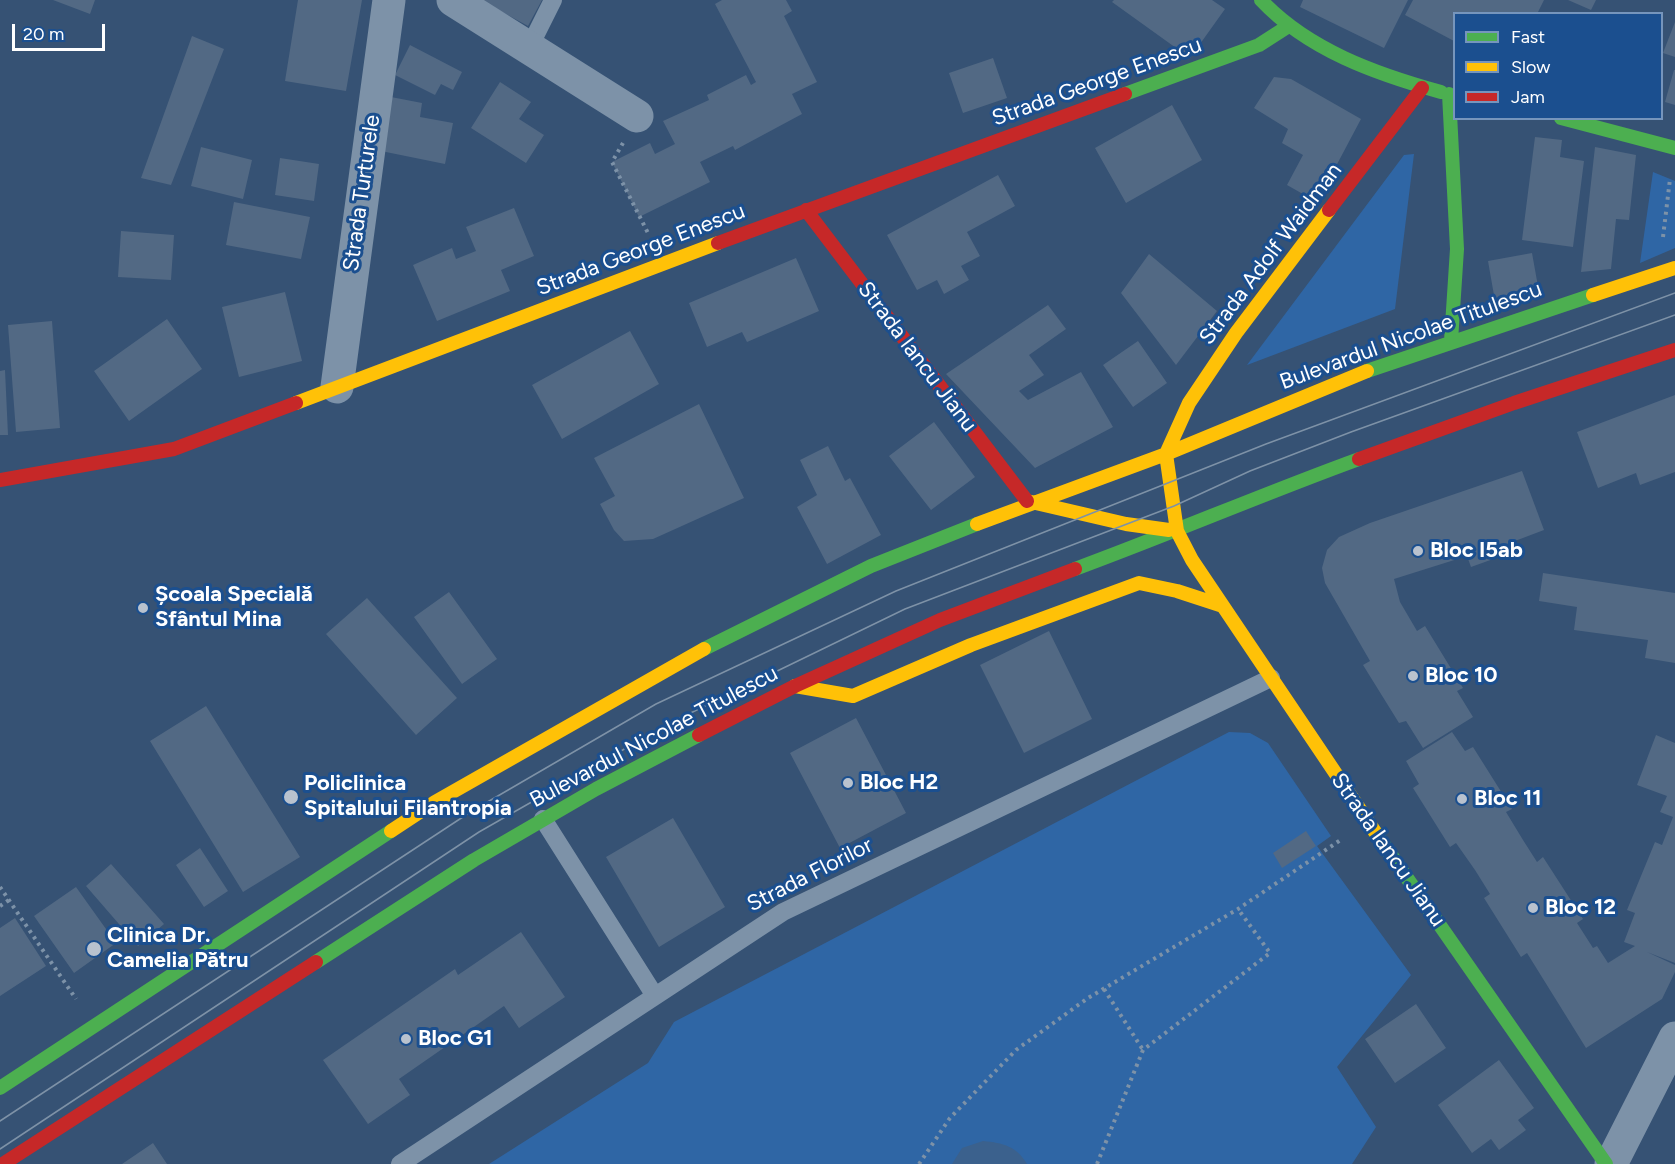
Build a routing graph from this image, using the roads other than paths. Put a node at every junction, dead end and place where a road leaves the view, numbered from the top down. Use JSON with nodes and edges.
{"nodes":[{"id":1,"x":389,"y":0,"type":"edge"},
{"id":2,"x":453,"y":0,"type":"edge"},
{"id":3,"x":553,"y":0,"type":"edge"},
{"id":4,"x":1261,"y":0,"type":"edge"},
{"id":5,"x":1287,"y":27,"type":"junction"},
{"id":6,"x":529,"y":48,"type":"junction"},
{"id":7,"x":1422,"y":88,"type":"junction"},
{"id":8,"x":1452,"y":95,"type":"edge"},
{"id":9,"x":638,"y":116,"type":"road end"},
{"id":10,"x":1570,"y":120,"type":"edge"},
{"id":11,"x":1675,"y":148,"type":"edge"},
{"id":12,"x":806,"y":210,"type":"junction"},
{"id":13,"x":1675,"y":268,"type":"edge"},
{"id":14,"x":1451,"y":341,"type":"junction"},
{"id":15,"x":1675,"y":350,"type":"edge"},
{"id":16,"x":337,"y":387,"type":"junction"},
{"id":17,"x":1166,"y":454,"type":"junction"},
{"id":18,"x":0,"y":480,"type":"edge"},
{"id":19,"x":1029,"y":503,"type":"junction"},
{"id":20,"x":1177,"y":531,"type":"junction"},
{"id":21,"x":1223,"y":606,"type":"junction"},
{"id":22,"x":1271,"y":678,"type":"junction"},
{"id":23,"x":795,"y":686,"type":"junction"},
{"id":24,"x":543,"y":819,"type":"junction"},
{"id":25,"x":655,"y":996,"type":"junction"},
{"id":26,"x":1675,"y":1038,"type":"edge"},
{"id":27,"x":0,"y":1088,"type":"edge"},
{"id":28,"x":3,"y":1164,"type":"edge"},
{"id":29,"x":400,"y":1164,"type":"edge"},
{"id":30,"x":1606,"y":1164,"type":"edge"},
{"id":31,"x":1611,"y":1164,"type":"edge"}],
"edges":[{"from":1,"to":16,"type":"street","name":"Strada Turturele"},
{"from":2,"to":6,"type":"street"},
{"from":3,"to":6,"type":"lane"},
{"from":4,"to":5,"type":"main road"},
{"from":5,"to":7,"type":"main road"},
{"from":5,"to":12,"type":"main road","name":"Strada George Enescu"},
{"from":6,"to":9,"type":"street"},
{"from":7,"to":8,"type":"main road"},
{"from":7,"to":17,"type":"main road","name":"Strada Adolf Waidman"},
{"from":8,"to":14,"type":"main road"},
{"from":10,"to":11,"type":"main road"},
{"from":12,"to":16,"type":"main road","name":"Strada George Enescu"},
{"from":12,"to":19,"type":"main road","name":"Strada Iancu Jianu"},
{"from":13,"to":14,"type":"main road","name":"Bulevardul Nicolae Titulescu"},
{"from":14,"to":17,"type":"main road","name":"Bulevardul Nicolae Titulescu"},
{"from":15,"to":20,"type":"main road","name":"Bulevardul Nicolae Titulescu"},
{"from":16,"to":18,"type":"main road","name":"Strada George Enescu"},
{"from":17,"to":19,"type":"main road","name":"Bulevardul Nicolae Titulescu"},
{"from":17,"to":20,"type":"main road"},
{"from":19,"to":20,"type":"main road"},
{"from":19,"to":27,"type":"main road","name":"Bulevardul Nicolae Titulescu"},
{"from":20,"to":21,"type":"main road","name":"Strada Iancu Jianu"},
{"from":20,"to":23,"type":"main road","name":"Bulevardul Nicolae Titulescu"},
{"from":21,"to":22,"type":"main road","name":"Strada Iancu Jianu"},
{"from":21,"to":23,"type":"main road"},
{"from":22,"to":25,"type":"lane","name":"Strada Florilor"},
{"from":22,"to":30,"type":"main road","name":"Strada Iancu Jianu"},
{"from":23,"to":24,"type":"main road","name":"Bulevardul Nicolae Titulescu"},
{"from":24,"to":25,"type":"lane"},
{"from":24,"to":28,"type":"main road","name":"Bulevardul Nicolae Titulescu"},
{"from":25,"to":29,"type":"lane","name":"Strada Florilor"},
{"from":26,"to":31,"type":"street"}]}
